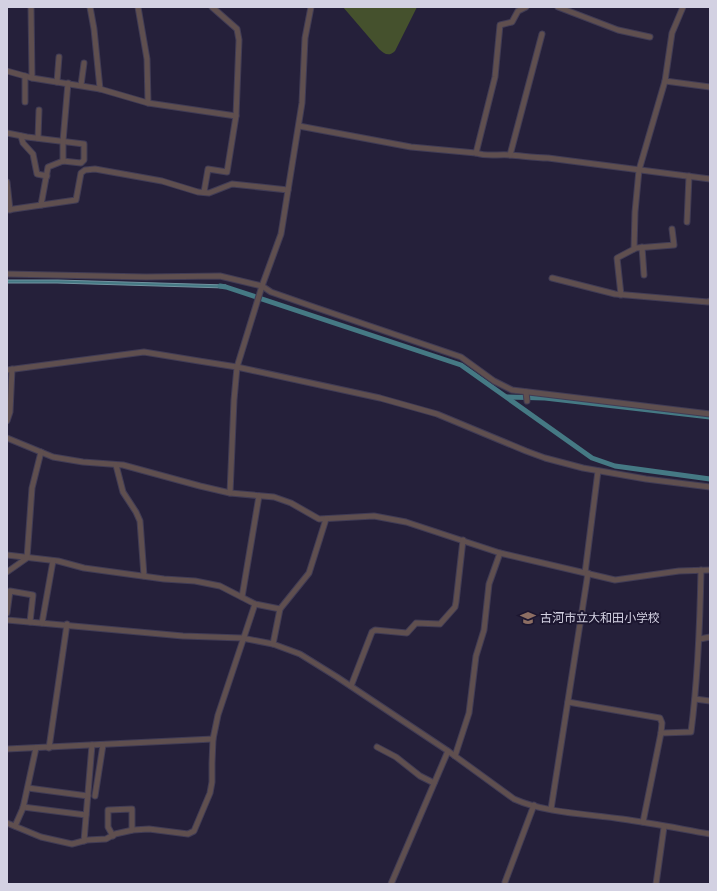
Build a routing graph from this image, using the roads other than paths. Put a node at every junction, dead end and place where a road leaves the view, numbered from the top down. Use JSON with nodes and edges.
{"nodes":[{"id":1,"x":31,"y":7,"type":"edge"},
{"id":2,"x":90,"y":7,"type":"edge"},
{"id":3,"x":138,"y":7,"type":"edge"},
{"id":4,"x":212,"y":7,"type":"edge"},
{"id":5,"x":311,"y":7,"type":"edge"},
{"id":6,"x":526,"y":7,"type":"edge"},
{"id":7,"x":558,"y":7,"type":"edge"},
{"id":8,"x":683,"y":7,"type":"edge"},
{"id":9,"x":542,"y":34,"type":"dead end"},
{"id":10,"x":650,"y":37,"type":"dead end"},
{"id":11,"x":59,"y":58,"type":"dead end"},
{"id":12,"x":84,"y":63,"type":"dead end"},
{"id":13,"x":7,"y":71,"type":"edge"},
{"id":14,"x":25,"y":76,"type":"junction"},
{"id":15,"x":32,"y":78,"type":"junction"},
{"id":16,"x":665,"y":81,"type":"junction"},
{"id":17,"x":57,"y":82,"type":"junction"},
{"id":18,"x":68,"y":83,"type":"junction"},
{"id":19,"x":81,"y":86,"type":"junction"},
{"id":20,"x":710,"y":87,"type":"edge"},
{"id":21,"x":100,"y":89,"type":"junction"},
{"id":22,"x":24,"y":102,"type":"dead end"},
{"id":23,"x":148,"y":103,"type":"junction"},
{"id":24,"x":39,"y":110,"type":"dead end"},
{"id":25,"x":236,"y":116,"type":"junction"},
{"id":26,"x":299,"y":126,"type":"junction"},
{"id":27,"x":7,"y":133,"type":"edge"},
{"id":28,"x":21,"y":136,"type":"junction"},
{"id":29,"x":38,"y":138,"type":"junction"},
{"id":30,"x":63,"y":141,"type":"junction"},
{"id":31,"x":476,"y":153,"type":"junction"},
{"id":32,"x":510,"y":155,"type":"junction"},
{"id":33,"x":63,"y":161,"type":"junction"},
{"id":34,"x":639,"y":170,"type":"junction"},
{"id":35,"x":47,"y":176,"type":"junction"},
{"id":36,"x":689,"y":176,"type":"junction"},
{"id":37,"x":710,"y":179,"type":"edge"},
{"id":38,"x":7,"y":182,"type":"edge"},
{"id":39,"x":288,"y":190,"type":"junction"},
{"id":40,"x":204,"y":192,"type":"junction"},
{"id":41,"x":41,"y":205,"type":"junction"},
{"id":42,"x":8,"y":210,"type":"edge"},
{"id":43,"x":687,"y":222,"type":"dead end"},
{"id":44,"x":672,"y":229,"type":"dead end"},
{"id":45,"x":642,"y":247,"type":"junction"},
{"id":46,"x":634,"y":249,"type":"junction"},
{"id":47,"x":7,"y":274,"type":"edge"},
{"id":48,"x":644,"y":275,"type":"dead end"},
{"id":49,"x":552,"y":278,"type":"dead end"},
{"id":50,"x":262,"y":286,"type":"junction"},
{"id":51,"x":621,"y":295,"type":"junction"},
{"id":52,"x":710,"y":301,"type":"edge"},
{"id":53,"x":237,"y":367,"type":"junction"},
{"id":54,"x":10,"y":370,"type":"edge"},
{"id":55,"x":526,"y":392,"type":"junction"},
{"id":56,"x":527,"y":401,"type":"dead end"},
{"id":57,"x":710,"y":414,"type":"edge"},
{"id":58,"x":7,"y":421,"type":"edge"},
{"id":59,"x":7,"y":438,"type":"edge"},
{"id":60,"x":41,"y":452,"type":"junction"},
{"id":61,"x":116,"y":465,"type":"junction"},
{"id":62,"x":598,"y":471,"type":"junction"},
{"id":63,"x":710,"y":487,"type":"edge"},
{"id":64,"x":230,"y":493,"type":"junction"},
{"id":65,"x":260,"y":496,"type":"junction"},
{"id":66,"x":326,"y":519,"type":"junction"},
{"id":67,"x":463,"y":540,"type":"junction"},
{"id":68,"x":500,"y":552,"type":"junction"},
{"id":69,"x":7,"y":555,"type":"edge"},
{"id":70,"x":27,"y":558,"type":"junction"},
{"id":71,"x":53,"y":561,"type":"junction"},
{"id":72,"x":701,"y":570,"type":"junction"},
{"id":73,"x":710,"y":570,"type":"edge"},
{"id":74,"x":7,"y":572,"type":"edge"},
{"id":75,"x":586,"y":573,"type":"junction"},
{"id":76,"x":144,"y":576,"type":"junction"},
{"id":77,"x":242,"y":597,"type":"junction"},
{"id":78,"x":255,"y":604,"type":"junction"},
{"id":79,"x":280,"y":610,"type":"junction"},
{"id":80,"x":7,"y":613,"type":"edge"},
{"id":81,"x":7,"y":620,"type":"edge"},
{"id":82,"x":30,"y":622,"type":"junction"},
{"id":83,"x":42,"y":623,"type":"junction"},
{"id":84,"x":67,"y":624,"type":"junction"},
{"id":85,"x":710,"y":637,"type":"edge"},
{"id":86,"x":242,"y":638,"type":"junction"},
{"id":87,"x":700,"y":639,"type":"junction"},
{"id":88,"x":273,"y":644,"type":"junction"},
{"id":89,"x":351,"y":686,"type":"junction"},
{"id":90,"x":695,"y":700,"type":"junction"},
{"id":91,"x":710,"y":701,"type":"edge"},
{"id":92,"x":568,"y":702,"type":"junction"},
{"id":93,"x":662,"y":733,"type":"junction"},
{"id":94,"x":213,"y":739,"type":"junction"},
{"id":95,"x":92,"y":745,"type":"junction"},
{"id":96,"x":103,"y":745,"type":"junction"},
{"id":97,"x":377,"y":747,"type":"dead end"},
{"id":98,"x":36,"y":748,"type":"junction"},
{"id":99,"x":49,"y":748,"type":"junction"},
{"id":100,"x":7,"y":749,"type":"edge"},
{"id":101,"x":448,"y":751,"type":"junction"},
{"id":102,"x":455,"y":756,"type":"junction"},
{"id":103,"x":434,"y":783,"type":"junction"},
{"id":104,"x":28,"y":788,"type":"junction"},
{"id":105,"x":88,"y":796,"type":"junction"},
{"id":106,"x":95,"y":796,"type":"dead end"},
{"id":107,"x":534,"y":805,"type":"junction"},
{"id":108,"x":23,"y":807,"type":"junction"},
{"id":109,"x":551,"y":809,"type":"junction"},
{"id":110,"x":86,"y":815,"type":"junction"},
{"id":111,"x":643,"y":822,"type":"junction"},
{"id":112,"x":7,"y":823,"type":"edge"},
{"id":113,"x":15,"y":826,"type":"junction"},
{"id":114,"x":664,"y":827,"type":"junction"},
{"id":115,"x":132,"y":830,"type":"junction"},
{"id":116,"x":710,"y":834,"type":"edge"},
{"id":117,"x":112,"y":836,"type":"junction"},
{"id":118,"x":84,"y":841,"type":"junction"},
{"id":119,"x":505,"y":882,"type":"dead end"},
{"id":120,"x":391,"y":884,"type":"edge"},
{"id":121,"x":656,"y":884,"type":"edge"}],
"edges":[{"from":1,"to":15,"type":"street"},
{"from":2,"to":21,"type":"street"},
{"from":3,"to":23,"type":"street"},
{"from":4,"to":25,"type":"street"},
{"from":5,"to":26,"type":"street"},
{"from":6,"to":31,"type":"street"},
{"from":7,"to":10,"type":"street"},
{"from":8,"to":16,"type":"street"},
{"from":9,"to":32,"type":"street"},
{"from":11,"to":17,"type":"street"},
{"from":12,"to":19,"type":"street"},
{"from":13,"to":14,"type":"street"},
{"from":14,"to":15,"type":"street"},
{"from":14,"to":22,"type":"street"},
{"from":15,"to":17,"type":"street"},
{"from":16,"to":20,"type":"street"},
{"from":16,"to":34,"type":"street"},
{"from":17,"to":18,"type":"street"},
{"from":18,"to":19,"type":"street"},
{"from":18,"to":30,"type":"street"},
{"from":19,"to":21,"type":"street"},
{"from":21,"to":23,"type":"street"},
{"from":23,"to":25,"type":"street"},
{"from":24,"to":29,"type":"street"},
{"from":25,"to":40,"type":"street"},
{"from":26,"to":31,"type":"street"},
{"from":26,"to":39,"type":"street"},
{"from":27,"to":28,"type":"street"},
{"from":28,"to":29,"type":"street"},
{"from":28,"to":35,"type":"street"},
{"from":29,"to":30,"type":"street"},
{"from":30,"to":33,"type":"street"},
{"from":30,"to":33,"type":"street"},
{"from":31,"to":32,"type":"street"},
{"from":32,"to":34,"type":"street"},
{"from":33,"to":35,"type":"street"},
{"from":34,"to":36,"type":"street"},
{"from":34,"to":46,"type":"street"},
{"from":35,"to":41,"type":"street"},
{"from":36,"to":37,"type":"street"},
{"from":36,"to":43,"type":"street"},
{"from":38,"to":42,"type":"street"},
{"from":39,"to":40,"type":"street"},
{"from":39,"to":50,"type":"street"},
{"from":40,"to":41,"type":"street"},
{"from":41,"to":42,"type":"street"},
{"from":44,"to":45,"type":"street"},
{"from":45,"to":46,"type":"street"},
{"from":45,"to":48,"type":"street"},
{"from":46,"to":51,"type":"street"},
{"from":47,"to":50,"type":"street"},
{"from":49,"to":51,"type":"street"},
{"from":50,"to":53,"type":"street"},
{"from":50,"to":55,"type":"street"},
{"from":51,"to":52,"type":"street"},
{"from":53,"to":54,"type":"street"},
{"from":53,"to":62,"type":"street"},
{"from":53,"to":64,"type":"street"},
{"from":54,"to":58,"type":"street"},
{"from":55,"to":56,"type":"street"},
{"from":55,"to":57,"type":"street"},
{"from":59,"to":60,"type":"street"},
{"from":60,"to":61,"type":"street"},
{"from":60,"to":70,"type":"street"},
{"from":61,"to":64,"type":"street"},
{"from":61,"to":76,"type":"street"},
{"from":62,"to":63,"type":"street"},
{"from":62,"to":75,"type":"street"},
{"from":64,"to":65,"type":"street"},
{"from":65,"to":66,"type":"street"},
{"from":65,"to":77,"type":"street"},
{"from":66,"to":67,"type":"street"},
{"from":66,"to":79,"type":"street"},
{"from":67,"to":68,"type":"street"},
{"from":67,"to":89,"type":"street"},
{"from":68,"to":75,"type":"street"},
{"from":68,"to":102,"type":"street"},
{"from":69,"to":70,"type":"street"},
{"from":70,"to":71,"type":"street"},
{"from":70,"to":74,"type":"street"},
{"from":71,"to":76,"type":"street"},
{"from":71,"to":83,"type":"street"},
{"from":72,"to":73,"type":"street"},
{"from":72,"to":75,"type":"street"},
{"from":72,"to":87,"type":"street"},
{"from":75,"to":92,"type":"street"},
{"from":76,"to":77,"type":"street"},
{"from":77,"to":78,"type":"street"},
{"from":78,"to":79,"type":"street"},
{"from":78,"to":86,"type":"street"},
{"from":79,"to":88,"type":"street"},
{"from":80,"to":82,"type":"street"},
{"from":81,"to":82,"type":"street"},
{"from":82,"to":83,"type":"street"},
{"from":83,"to":84,"type":"street"},
{"from":84,"to":86,"type":"street"},
{"from":84,"to":99,"type":"street"},
{"from":85,"to":87,"type":"street"},
{"from":86,"to":88,"type":"street"},
{"from":86,"to":94,"type":"street"},
{"from":87,"to":90,"type":"street"},
{"from":88,"to":89,"type":"street"},
{"from":89,"to":101,"type":"street"},
{"from":90,"to":91,"type":"street"},
{"from":90,"to":93,"type":"street"},
{"from":92,"to":93,"type":"street"},
{"from":92,"to":109,"type":"street"},
{"from":93,"to":111,"type":"street"},
{"from":94,"to":96,"type":"street"},
{"from":94,"to":115,"type":"street"},
{"from":95,"to":96,"type":"street"},
{"from":95,"to":99,"type":"street"},
{"from":95,"to":105,"type":"street"},
{"from":96,"to":106,"type":"street"},
{"from":97,"to":103,"type":"street"},
{"from":98,"to":99,"type":"street"},
{"from":98,"to":100,"type":"street"},
{"from":98,"to":104,"type":"street"},
{"from":101,"to":102,"type":"street"},
{"from":101,"to":103,"type":"street"},
{"from":102,"to":107,"type":"street"},
{"from":103,"to":120,"type":"street"},
{"from":104,"to":105,"type":"street"},
{"from":104,"to":108,"type":"street"},
{"from":105,"to":110,"type":"street"},
{"from":107,"to":109,"type":"street"},
{"from":107,"to":119,"type":"street"},
{"from":108,"to":110,"type":"street"},
{"from":108,"to":113,"type":"street"},
{"from":109,"to":111,"type":"street"},
{"from":110,"to":118,"type":"street"},
{"from":111,"to":114,"type":"street"},
{"from":112,"to":113,"type":"street"},
{"from":113,"to":118,"type":"street"},
{"from":114,"to":116,"type":"street"},
{"from":114,"to":121,"type":"street"},
{"from":115,"to":117,"type":"street"},
{"from":115,"to":117,"type":"street"},
{"from":117,"to":118,"type":"street"}]}
